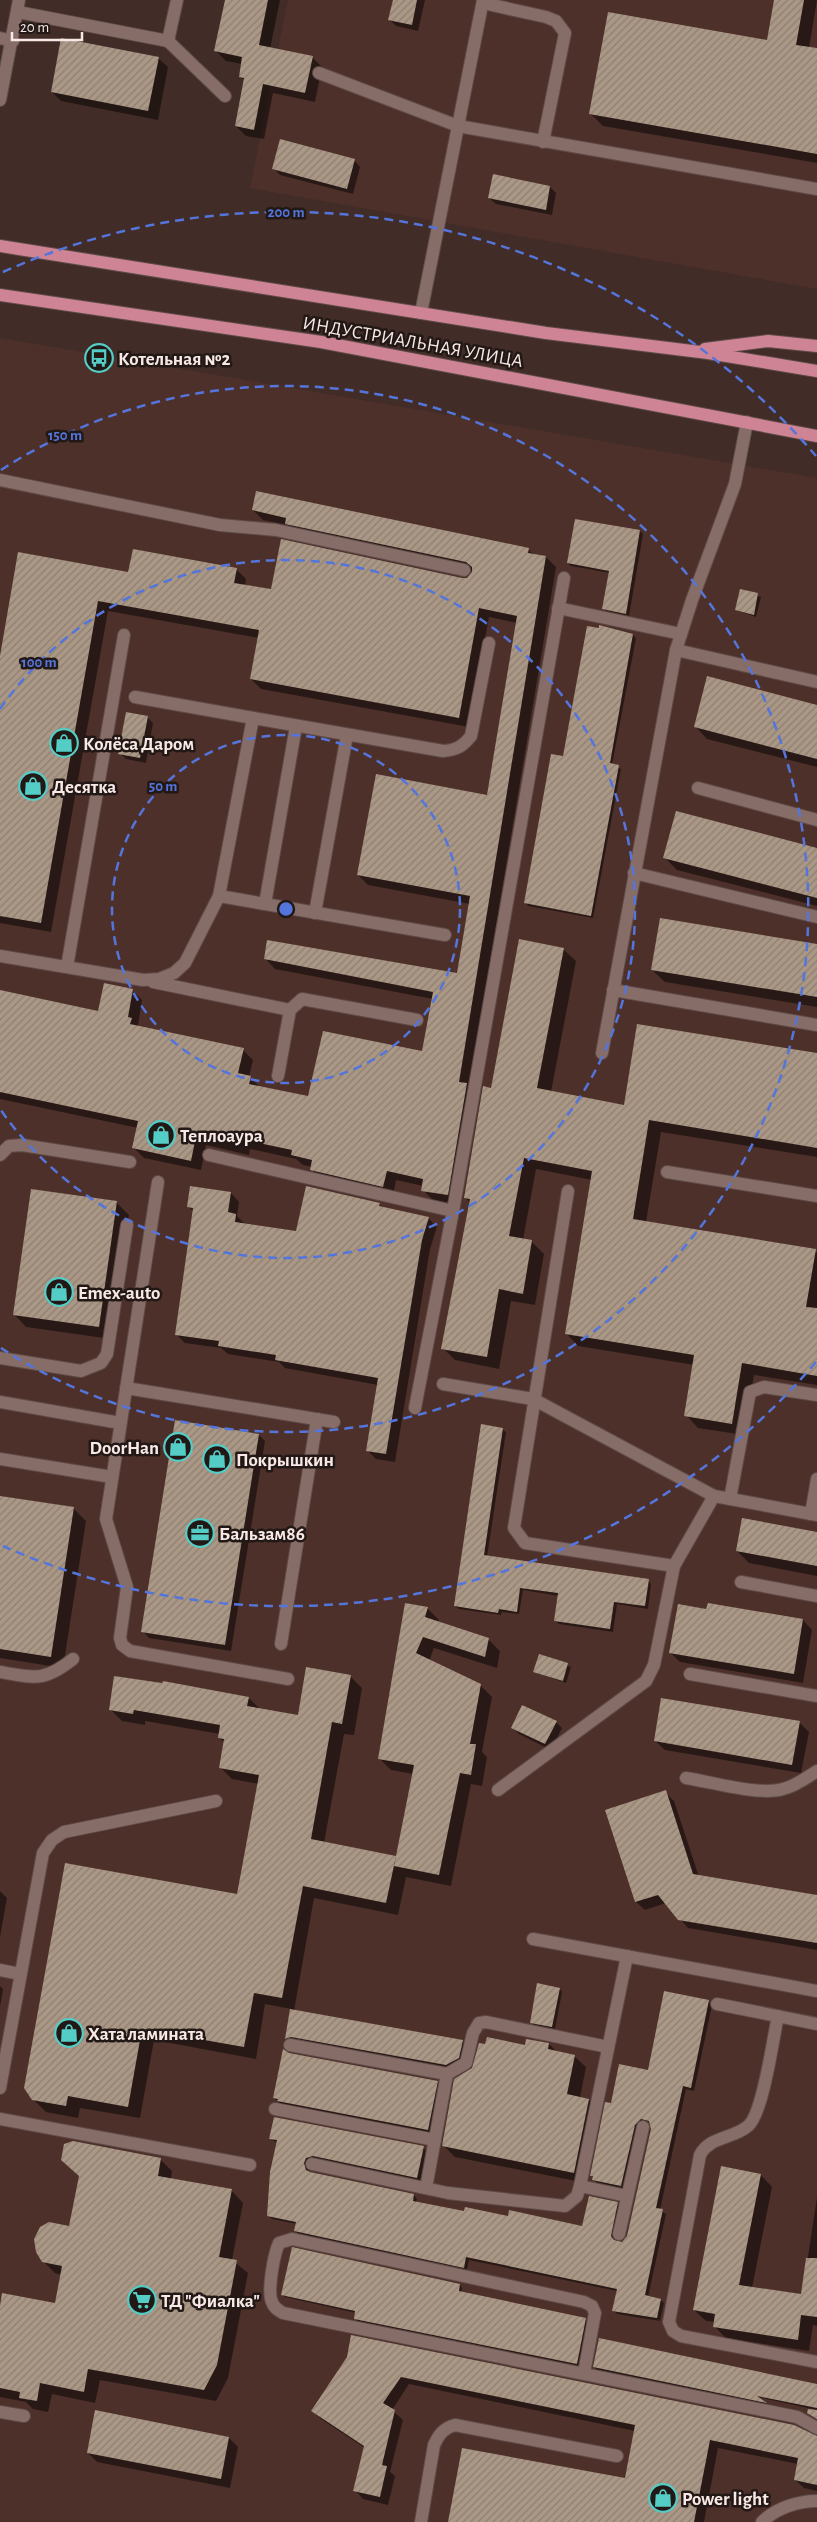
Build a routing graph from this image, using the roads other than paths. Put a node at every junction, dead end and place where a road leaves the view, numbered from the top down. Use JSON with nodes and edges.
{"nodes":[{"id":1,"x":176,"y":0,"type":"edge"},
{"id":2,"x":483,"y":2,"type":"edge"},
{"id":3,"x":19,"y":6,"type":"edge"},
{"id":4,"x":6,"y":40,"type":"edge"},
{"id":5,"x":168,"y":41,"type":"junction"},
{"id":6,"x":319,"y":73,"type":"dead end"},
{"id":7,"x":225,"y":96,"type":"dead end"},
{"id":8,"x":0,"y":100,"type":"edge"},
{"id":9,"x":458,"y":126,"type":"junction"},
{"id":10,"x":543,"y":142,"type":"junction"},
{"id":11,"x":817,"y":189,"type":"edge"},
{"id":12,"x":0,"y":246,"type":"edge"},
{"id":13,"x":0,"y":295,"type":"edge"},
{"id":14,"x":421,"y":312,"type":"junction"},
{"id":15,"x":817,"y":346,"type":"edge"},
{"id":16,"x":688,"y":351,"type":"junction"},
{"id":17,"x":817,"y":371,"type":"edge"},
{"id":18,"x":747,"y":422,"type":"junction"},
{"id":19,"x":817,"y":436,"type":"edge"},
{"id":20,"x":0,"y":480,"type":"edge"},
{"id":21,"x":464,"y":570,"type":"dead end"},
{"id":22,"x":564,"y":578,"type":"dead end"},
{"id":23,"x":558,"y":608,"type":"junction"},
{"id":24,"x":681,"y":634,"type":"junction"},
{"id":25,"x":124,"y":635,"type":"dead end"},
{"id":26,"x":489,"y":643,"type":"dead end"},
{"id":27,"x":676,"y":650,"type":"junction"},
{"id":28,"x":817,"y":682,"type":"edge"},
{"id":29,"x":135,"y":697,"type":"dead end"},
{"id":30,"x":253,"y":718,"type":"junction"},
{"id":31,"x":296,"y":726,"type":"junction"},
{"id":32,"x":348,"y":735,"type":"junction"},
{"id":33,"x":698,"y":788,"type":"dead end"},
{"id":34,"x":817,"y":820,"type":"edge"},
{"id":35,"x":634,"y":873,"type":"junction"},
{"id":36,"x":219,"y":896,"type":"junction"},
{"id":37,"x":265,"y":904,"type":"junction"},
{"id":38,"x":315,"y":913,"type":"junction"},
{"id":39,"x":817,"y":917,"type":"edge"},
{"id":40,"x":445,"y":935,"type":"dead end"},
{"id":41,"x":0,"y":956,"type":"edge"},
{"id":42,"x":66,"y":967,"type":"junction"},
{"id":43,"x":143,"y":980,"type":"junction"},
{"id":44,"x":613,"y":990,"type":"junction"},
{"id":45,"x":290,"y":1010,"type":"junction"},
{"id":46,"x":417,"y":1020,"type":"dead end"},
{"id":47,"x":817,"y":1025,"type":"edge"},
{"id":48,"x":602,"y":1053,"type":"dead end"},
{"id":49,"x":278,"y":1076,"type":"dead end"},
{"id":50,"x":0,"y":1155,"type":"edge"},
{"id":51,"x":209,"y":1155,"type":"dead end"},
{"id":52,"x":130,"y":1162,"type":"dead end"},
{"id":53,"x":667,"y":1172,"type":"dead end"},
{"id":54,"x":158,"y":1182,"type":"dead end"},
{"id":55,"x":568,"y":1191,"type":"dead end"},
{"id":56,"x":817,"y":1196,"type":"edge"},
{"id":57,"x":453,"y":1211,"type":"junction"},
{"id":58,"x":127,"y":1225,"type":"dead end"},
{"id":59,"x":0,"y":1358,"type":"edge"},
{"id":60,"x":443,"y":1384,"type":"dead end"},
{"id":61,"x":126,"y":1388,"type":"junction"},
{"id":62,"x":817,"y":1395,"type":"edge"},
{"id":63,"x":533,"y":1399,"type":"junction"},
{"id":64,"x":0,"y":1402,"type":"edge"},
{"id":65,"x":415,"y":1408,"type":"dead end"},
{"id":66,"x":317,"y":1419,"type":"junction"},
{"id":67,"x":334,"y":1422,"type":"dead end"},
{"id":68,"x":120,"y":1423,"type":"junction"},
{"id":69,"x":0,"y":1458,"type":"edge"},
{"id":70,"x":112,"y":1477,"type":"junction"},
{"id":71,"x":817,"y":1479,"type":"edge"},
{"id":72,"x":714,"y":1496,"type":"junction"},
{"id":73,"x":730,"y":1499,"type":"junction"},
{"id":74,"x":814,"y":1514,"type":"edge"},
{"id":75,"x":674,"y":1566,"type":"junction"},
{"id":76,"x":741,"y":1582,"type":"dead end"},
{"id":77,"x":817,"y":1596,"type":"edge"},
{"id":78,"x":281,"y":1644,"type":"dead end"},
{"id":79,"x":74,"y":1659,"type":"dead end"},
{"id":80,"x":0,"y":1672,"type":"edge"},
{"id":81,"x":690,"y":1674,"type":"dead end"},
{"id":82,"x":288,"y":1679,"type":"dead end"},
{"id":83,"x":817,"y":1696,"type":"edge"},
{"id":84,"x":817,"y":1771,"type":"edge"},
{"id":85,"x":686,"y":1778,"type":"dead end"},
{"id":86,"x":498,"y":1790,"type":"dead end"},
{"id":87,"x":216,"y":1801,"type":"dead end"},
{"id":88,"x":533,"y":1938,"type":"dead end"},
{"id":89,"x":627,"y":1956,"type":"junction"},
{"id":90,"x":0,"y":1970,"type":"edge"},
{"id":91,"x":20,"y":1974,"type":"junction"},
{"id":92,"x":817,"y":1991,"type":"edge"},
{"id":93,"x":717,"y":2004,"type":"dead end"},
{"id":94,"x":778,"y":2016,"type":"junction"},
{"id":95,"x":817,"y":2024,"type":"edge"},
{"id":96,"x":290,"y":2045,"type":"dead end"},
{"id":97,"x":608,"y":2047,"type":"junction"},
{"id":98,"x":447,"y":2074,"type":"junction"},
{"id":99,"x":0,"y":2088,"type":"edge"},
{"id":100,"x":274,"y":2109,"type":"dead end"},
{"id":101,"x":0,"y":2119,"type":"edge"},
{"id":102,"x":643,"y":2127,"type":"dead end"},
{"id":103,"x":435,"y":2140,"type":"junction"},
{"id":104,"x":250,"y":2164,"type":"dead end"},
{"id":105,"x":312,"y":2164,"type":"dead end"},
{"id":106,"x":580,"y":2186,"type":"junction"},
{"id":107,"x":426,"y":2188,"type":"junction"},
{"id":108,"x":627,"y":2196,"type":"junction"},
{"id":109,"x":619,"y":2234,"type":"dead end"},
{"id":110,"x":817,"y":2362,"type":"edge"},
{"id":111,"x":584,"y":2373,"type":"junction"},
{"id":112,"x":0,"y":2412,"type":"edge"},
{"id":113,"x":24,"y":2416,"type":"dead end"},
{"id":114,"x":817,"y":2428,"type":"edge"},
{"id":115,"x":617,"y":2456,"type":"dead end"},
{"id":116,"x":817,"y":2501,"type":"edge"},
{"id":117,"x":421,"y":2522,"type":"edge"},
{"id":118,"x":762,"y":2522,"type":"edge"}],
"edges":[{"from":1,"to":5,"type":"lane"},
{"from":2,"to":9,"type":"lane"},
{"from":2,"to":10,"type":"lane"},
{"from":3,"to":4,"type":"lane"},
{"from":3,"to":5,"type":"lane"},
{"from":4,"to":8,"type":"lane"},
{"from":5,"to":7,"type":"lane"},
{"from":6,"to":9,"type":"lane"},
{"from":9,"to":10,"type":"lane"},
{"from":9,"to":14,"type":"lane"},
{"from":10,"to":11,"type":"lane"},
{"from":12,"to":14,"type":"main road","name":"ИНДУСТРИАЛЬНАЯ УЛИЦА"},
{"from":13,"to":18,"type":"main road","name":"ИНДУСТРИАЛЬНАЯ УЛИЦА"},
{"from":14,"to":16,"type":"main road","name":"ИНДУСТРИАЛЬНАЯ УЛИЦА"},
{"from":15,"to":16,"type":"main road"},
{"from":16,"to":17,"type":"main road","name":"ИНДУСТРИАЛЬНАЯ УЛИЦА"},
{"from":18,"to":19,"type":"main road","name":"ИНДУСТРИАЛЬНАЯ УЛИЦА"},
{"from":18,"to":24,"type":"lane"},
{"from":20,"to":21,"type":"lane"},
{"from":22,"to":23,"type":"lane"},
{"from":23,"to":24,"type":"lane"},
{"from":23,"to":57,"type":"lane"},
{"from":24,"to":27,"type":"lane"},
{"from":25,"to":42,"type":"lane"},
{"from":26,"to":32,"type":"lane"},
{"from":27,"to":28,"type":"lane"},
{"from":27,"to":35,"type":"lane"},
{"from":29,"to":30,"type":"lane"},
{"from":30,"to":31,"type":"lane"},
{"from":30,"to":36,"type":"lane"},
{"from":31,"to":32,"type":"lane"},
{"from":31,"to":37,"type":"lane"},
{"from":32,"to":38,"type":"lane"},
{"from":33,"to":34,"type":"lane"},
{"from":35,"to":39,"type":"lane"},
{"from":35,"to":44,"type":"lane"},
{"from":36,"to":37,"type":"lane"},
{"from":36,"to":43,"type":"lane"},
{"from":37,"to":38,"type":"lane"},
{"from":38,"to":40,"type":"lane"},
{"from":41,"to":42,"type":"lane"},
{"from":42,"to":43,"type":"lane"},
{"from":43,"to":45,"type":"lane"},
{"from":44,"to":47,"type":"lane"},
{"from":44,"to":48,"type":"lane"},
{"from":45,"to":46,"type":"lane"},
{"from":45,"to":49,"type":"lane"},
{"from":50,"to":52,"type":"lane"},
{"from":51,"to":57,"type":"lane"},
{"from":53,"to":56,"type":"lane"},
{"from":54,"to":61,"type":"lane"},
{"from":55,"to":63,"type":"lane"},
{"from":57,"to":65,"type":"lane"},
{"from":58,"to":59,"type":"lane"},
{"from":60,"to":63,"type":"lane"},
{"from":61,"to":66,"type":"lane"},
{"from":61,"to":68,"type":"lane"},
{"from":62,"to":73,"type":"lane"},
{"from":63,"to":72,"type":"lane"},
{"from":63,"to":75,"type":"lane"},
{"from":64,"to":68,"type":"lane"},
{"from":66,"to":67,"type":"lane"},
{"from":66,"to":78,"type":"lane"},
{"from":68,"to":70,"type":"lane"},
{"from":69,"to":70,"type":"lane"},
{"from":70,"to":82,"type":"lane"},
{"from":71,"to":74,"type":"lane"},
{"from":72,"to":73,"type":"lane"},
{"from":72,"to":75,"type":"lane"},
{"from":73,"to":74,"type":"lane"},
{"from":75,"to":86,"type":"lane"},
{"from":76,"to":77,"type":"lane"},
{"from":79,"to":80,"type":"lane"},
{"from":81,"to":83,"type":"lane"},
{"from":84,"to":85,"type":"lane"},
{"from":87,"to":91,"type":"lane"},
{"from":88,"to":89,"type":"lane"},
{"from":89,"to":92,"type":"lane"},
{"from":89,"to":97,"type":"lane"},
{"from":90,"to":91,"type":"lane"},
{"from":91,"to":99,"type":"lane"},
{"from":93,"to":94,"type":"lane"},
{"from":94,"to":95,"type":"lane"},
{"from":94,"to":110,"type":"lane"},
{"from":96,"to":98,"type":"lane"},
{"from":97,"to":98,"type":"lane"},
{"from":97,"to":106,"type":"lane"},
{"from":98,"to":103,"type":"lane"},
{"from":100,"to":103,"type":"lane"},
{"from":101,"to":104,"type":"lane"},
{"from":102,"to":108,"type":"lane"},
{"from":103,"to":107,"type":"lane"},
{"from":105,"to":107,"type":"lane"},
{"from":106,"to":107,"type":"lane"},
{"from":106,"to":108,"type":"lane"},
{"from":108,"to":109,"type":"lane"},
{"from":111,"to":111,"type":"lane"},
{"from":111,"to":114,"type":"lane"},
{"from":112,"to":113,"type":"lane"},
{"from":115,"to":117,"type":"lane"},
{"from":116,"to":118,"type":"lane"}]}
